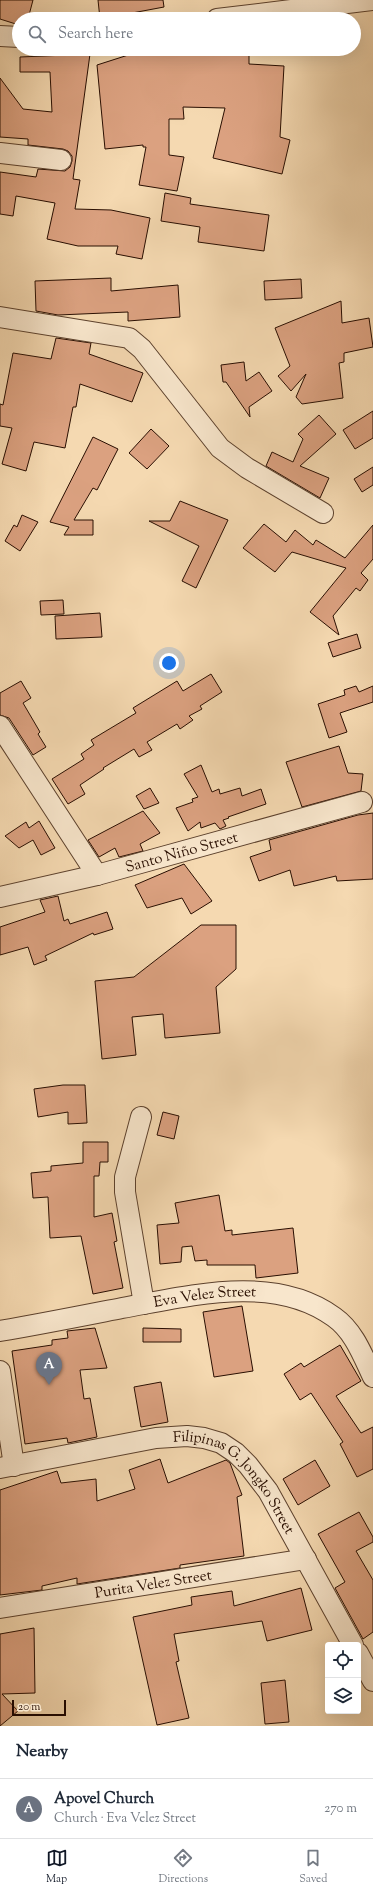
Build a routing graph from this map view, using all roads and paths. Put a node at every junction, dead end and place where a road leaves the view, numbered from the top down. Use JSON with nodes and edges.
{"nodes":[{"id":1,"x":373,"y":0,"type":"edge"},
{"id":2,"x":274,"y":12,"type":"edge"},
{"id":3,"x":0,"y":36,"type":"edge"},
{"id":4,"x":12,"y":37,"type":"edge"},
{"id":5,"x":0,"y":153,"type":"edge"},
{"id":6,"x":61,"y":160,"type":"dead end"},
{"id":7,"x":0,"y":317,"type":"edge"},
{"id":8,"x":322,"y":512,"type":"dead end"},
{"id":9,"x":0,"y":726,"type":"edge"},
{"id":10,"x":362,"y":802,"type":"dead end"},
{"id":11,"x":97,"y":875,"type":"junction"},
{"id":12,"x":0,"y":897,"type":"edge"},
{"id":13,"x":141,"y":1117,"type":"dead end"},
{"id":14,"x":144,"y":1304,"type":"junction"},
{"id":15,"x":0,"y":1331,"type":"edge"},
{"id":16,"x":0,"y":1371,"type":"edge"},
{"id":17,"x":373,"y":1377,"type":"edge"},
{"id":18,"x":7,"y":1467,"type":"edge"},
{"id":19,"x":306,"y":1559,"type":"junction"},
{"id":20,"x":0,"y":1608,"type":"edge"},
{"id":21,"x":352,"y":1642,"type":"edge"},
{"id":22,"x":361,"y":1659,"type":"edge"},
{"id":23,"x":373,"y":1681,"type":"edge"}],
"edges":[{"from":1,"to":2,"type":"street"},
{"from":3,"to":4,"type":"street"},
{"from":5,"to":6,"type":"street"},
{"from":7,"to":8,"type":"street"},
{"from":9,"to":11,"type":"street"},
{"from":10,"to":11,"type":"street","name":"Santo Niño Street"},
{"from":11,"to":12,"type":"street","name":"Santo Niño Street"},
{"from":13,"to":14,"type":"street"},
{"from":14,"to":15,"type":"street","name":"Eva Velez Street"},
{"from":14,"to":17,"type":"street","name":"Eva Velez Street"},
{"from":16,"to":18,"type":"street"},
{"from":18,"to":19,"type":"street","name":"Filipinas G. Jongko Street"},
{"from":19,"to":20,"type":"street","name":"Purita Velez Street"},
{"from":19,"to":21,"type":"street","name":"Filipinas G. Jongko Street"},
{"from":22,"to":23,"type":"street"}]}
